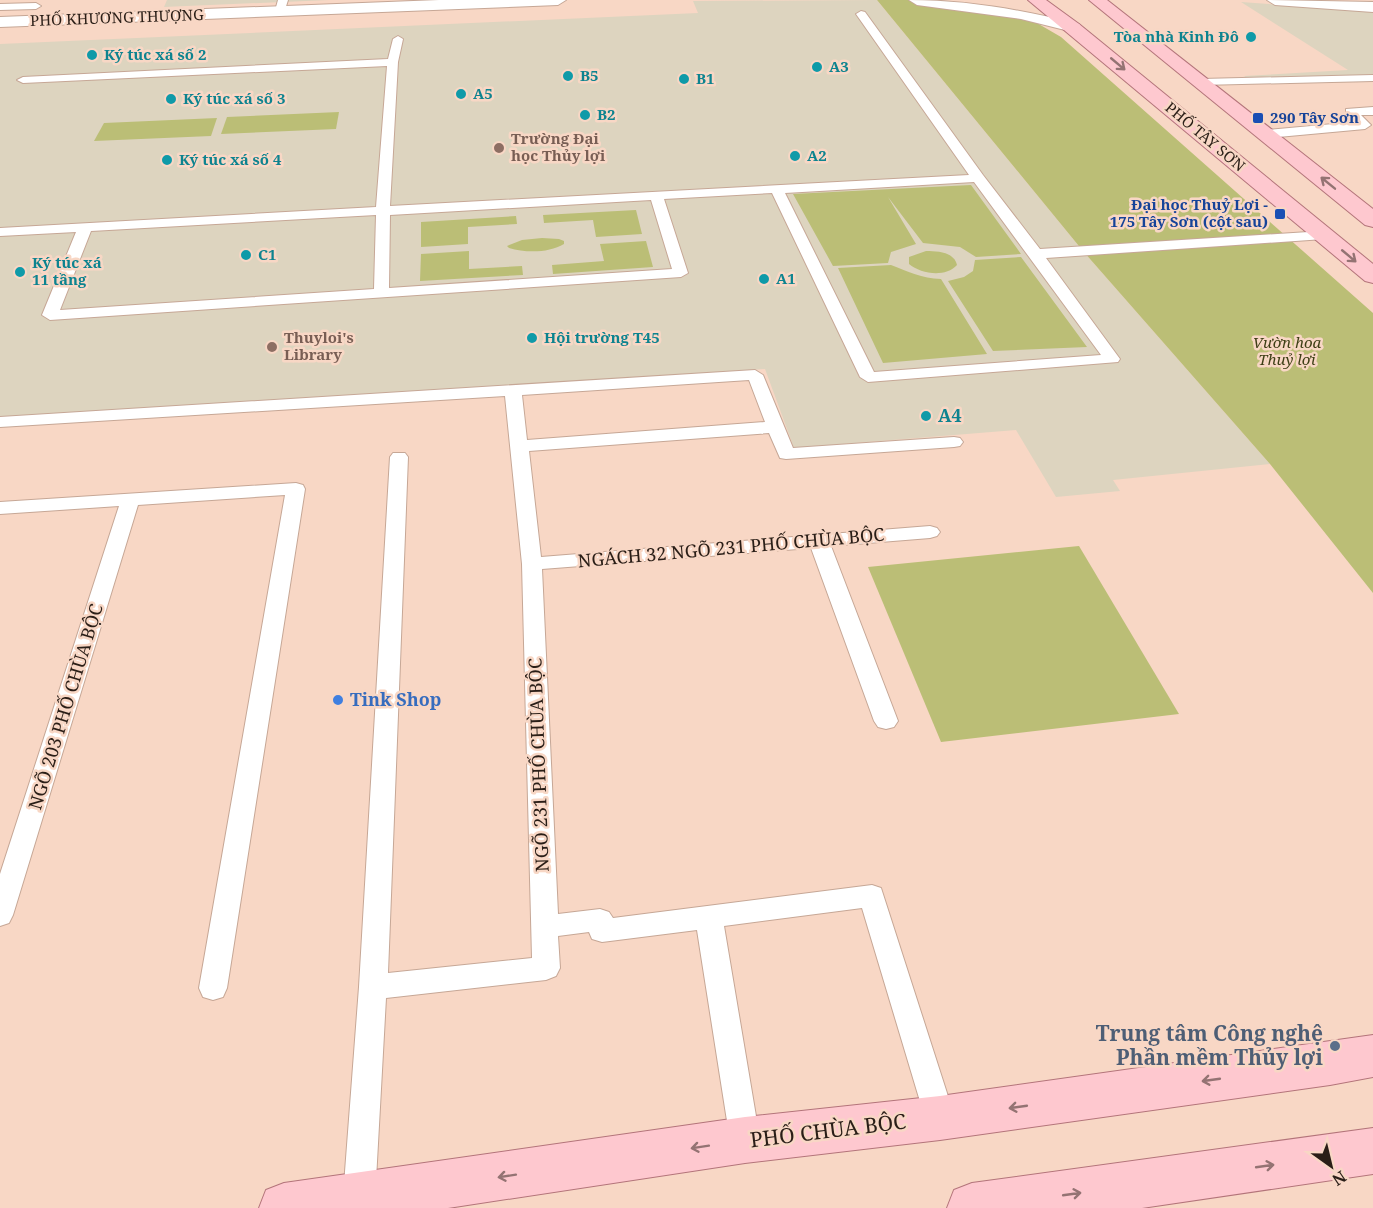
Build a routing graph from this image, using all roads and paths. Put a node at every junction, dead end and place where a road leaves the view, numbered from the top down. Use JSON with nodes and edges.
{"nodes":[{"id":1,"x":558,"y":0,"type":"edge"},
{"id":2,"x":917,"y":0,"type":"edge"},
{"id":3,"x":1036,"y":0,"type":"edge"},
{"id":4,"x":1097,"y":0,"type":"edge"},
{"id":5,"x":1275,"y":0,"type":"edge"},
{"id":6,"x":37,"y":3,"type":"edge"},
{"id":7,"x":281,"y":6,"type":"edge"},
{"id":8,"x":0,"y":7,"type":"edge"},
{"id":9,"x":1373,"y":8,"type":"edge"},
{"id":10,"x":861,"y":14,"type":"dead end"},
{"id":11,"x":26,"y":21,"type":"junction"},
{"id":12,"x":0,"y":22,"type":"edge"},
{"id":13,"x":1073,"y":27,"type":"junction"},
{"id":14,"x":398,"y":39,"type":"dead end"},
{"id":15,"x":393,"y":62,"type":"junction"},
{"id":16,"x":1373,"y":78,"type":"edge"},
{"id":17,"x":23,"y":80,"type":"dead end"},
{"id":18,"x":1201,"y":82,"type":"junction"},
{"id":19,"x":1373,"y":111,"type":"edge"},
{"id":20,"x":1268,"y":134,"type":"junction"},
{"id":21,"x":978,"y":178,"type":"junction"},
{"id":22,"x":778,"y":190,"type":"junction"},
{"id":23,"x":656,"y":196,"type":"junction"},
{"id":24,"x":382,"y":210,"type":"junction"},
{"id":25,"x":1373,"y":220,"type":"edge"},
{"id":26,"x":85,"y":228,"type":"junction"},
{"id":27,"x":0,"y":232,"type":"edge"},
{"id":28,"x":1324,"y":235,"type":"junction"},
{"id":29,"x":1036,"y":254,"type":"junction"},
{"id":30,"x":1373,"y":276,"type":"edge"},
{"id":31,"x":381,"y":293,"type":"junction"},
{"id":32,"x":513,"y":390,"type":"junction"},
{"id":33,"x":0,"y":422,"type":"edge"},
{"id":34,"x":775,"y":427,"type":"junction"},
{"id":35,"x":954,"y":442,"type":"dead end"},
{"id":36,"x":519,"y":446,"type":"junction"},
{"id":37,"x":399,"y":457,"type":"dead end"},
{"id":38,"x":131,"y":498,"type":"junction"},
{"id":39,"x":0,"y":508,"type":"edge"},
{"id":40,"x":930,"y":532,"type":"dead end"},
{"id":41,"x":819,"y":541,"type":"junction"},
{"id":42,"x":532,"y":564,"type":"junction"},
{"id":43,"x":886,"y":721,"type":"dead end"},
{"id":44,"x":0,"y":915,"type":"edge"},
{"id":45,"x":708,"y":919,"type":"junction"},
{"id":46,"x":545,"y":927,"type":"junction"},
{"id":47,"x":374,"y":987,"type":"junction"},
{"id":48,"x":213,"y":988,"type":"dead end"},
{"id":49,"x":1373,"y":1056,"type":"edge"},
{"id":50,"x":940,"y":1118,"type":"junction"},
{"id":51,"x":745,"y":1140,"type":"junction"},
{"id":52,"x":1373,"y":1151,"type":"edge"},
{"id":53,"x":359,"y":1198,"type":"junction"},
{"id":54,"x":284,"y":1208,"type":"edge"},
{"id":55,"x":972,"y":1208,"type":"edge"}],
"edges":[{"from":1,"to":7,"type":"street","name":"PHỐ KHƯƠNG THƯỢNG"},
{"from":2,"to":13,"type":"street"},
{"from":3,"to":13,"type":"main road","name":"PHỐ TÂY SƠN"},
{"from":4,"to":18,"type":"main road"},
{"from":5,"to":9,"type":"street"},
{"from":6,"to":8,"type":"lane"},
{"from":6,"to":11,"type":"lane"},
{"from":7,"to":11,"type":"street","name":"PHỐ KHƯƠNG THƯỢNG"},
{"from":10,"to":21,"type":"lane"},
{"from":11,"to":12,"type":"street","name":"PHỐ KHƯƠNG THƯỢNG"},
{"from":13,"to":28,"type":"main road","name":"PHỐ TÂY SƠN","one_way":true},
{"from":14,"to":15,"type":"lane"},
{"from":15,"to":17,"type":"lane"},
{"from":15,"to":24,"type":"lane"},
{"from":16,"to":18,"type":"lane"},
{"from":18,"to":20,"type":"main road"},
{"from":19,"to":20,"type":"lane"},
{"from":25,"to":20,"type":"main road","one_way":true},
{"from":21,"to":22,"type":"lane"},
{"from":21,"to":29,"type":"lane"},
{"from":22,"to":23,"type":"lane"},
{"from":22,"to":29,"type":"lane"},
{"from":23,"to":24,"type":"lane"},
{"from":23,"to":31,"type":"lane"},
{"from":24,"to":26,"type":"lane"},
{"from":24,"to":31,"type":"lane"},
{"from":26,"to":27,"type":"lane"},
{"from":26,"to":31,"type":"lane"},
{"from":28,"to":29,"type":"lane"},
{"from":28,"to":30,"type":"main road","name":"PHỐ TÂY SƠN","one_way":true},
{"from":32,"to":33,"type":"lane"},
{"from":32,"to":34,"type":"lane"},
{"from":32,"to":36,"type":"lane","name":"NGÕ 231 PHỐ CHÙA BỘC"},
{"from":34,"to":35,"type":"lane"},
{"from":34,"to":36,"type":"lane"},
{"from":36,"to":42,"type":"lane","name":"NGÕ 231 PHỐ CHÙA BỘC"},
{"from":37,"to":47,"type":"lane"},
{"from":38,"to":39,"type":"lane"},
{"from":38,"to":44,"type":"lane","name":"NGÕ 203 PHỐ CHÙA BỘC"},
{"from":38,"to":48,"type":"lane"},
{"from":40,"to":41,"type":"lane","name":"NGÁCH 32 NGÕ 231 PHỐ CHÙA BỘC"},
{"from":41,"to":42,"type":"lane","name":"NGÁCH 32 NGÕ 231 PHỐ CHÙA BỘC"},
{"from":41,"to":43,"type":"lane"},
{"from":42,"to":46,"type":"lane","name":"NGÕ 231 PHỐ CHÙA BỘC"},
{"from":45,"to":46,"type":"lane"},
{"from":45,"to":50,"type":"lane"},
{"from":45,"to":51,"type":"lane"},
{"from":46,"to":47,"type":"lane","name":"NGÕ 231 PHỐ CHÙA BỘC"},
{"from":47,"to":53,"type":"lane"},
{"from":49,"to":50,"type":"main road","name":"PHỐ CHÙA BỘC","one_way":true},
{"from":50,"to":51,"type":"main road","name":"PHỐ CHÙA BỘC"},
{"from":51,"to":53,"type":"main road","name":"PHỐ CHÙA BỘC","one_way":true},
{"from":55,"to":52,"type":"main road","one_way":true},
{"from":53,"to":54,"type":"main road","name":"PHỐ CHÙA BỘC"}]}
